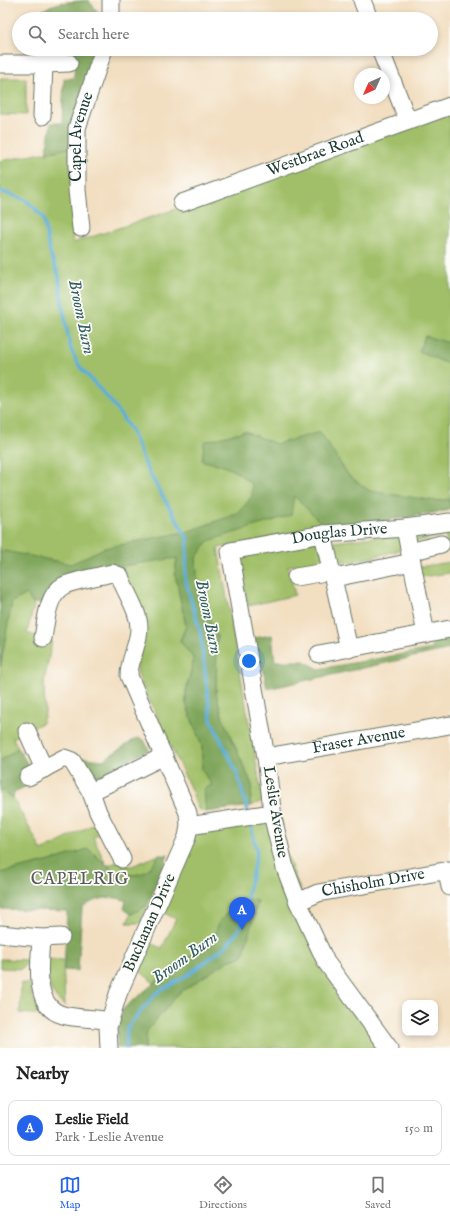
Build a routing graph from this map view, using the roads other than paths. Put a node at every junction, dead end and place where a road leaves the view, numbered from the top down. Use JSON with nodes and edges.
{"nodes":[{"id":1,"x":111,"y":0,"type":"edge"},
{"id":2,"x":362,"y":0,"type":"edge"},
{"id":3,"x":111,"y":12,"type":"edge"},
{"id":4,"x":366,"y":12,"type":"edge"},
{"id":5,"x":102,"y":56,"type":"edge"},
{"id":6,"x":383,"y":56,"type":"edge"},
{"id":7,"x":69,"y":63,"type":"dead end"},
{"id":8,"x":0,"y":64,"type":"edge"},
{"id":9,"x":44,"y":64,"type":"junction"},
{"id":10,"x":450,"y":106,"type":"edge"},
{"id":11,"x":42,"y":116,"type":"dead end"},
{"id":12,"x":408,"y":121,"type":"junction"},
{"id":13,"x":182,"y":203,"type":"dead end"},
{"id":14,"x":80,"y":228,"type":"dead end"},
{"id":15,"x":450,"y":522,"type":"edge"},
{"id":16,"x":405,"y":528,"type":"junction"},
{"id":17,"x":323,"y":534,"type":"junction"},
{"id":18,"x":441,"y":544,"type":"dead end"},
{"id":19,"x":230,"y":550,"type":"joint"},
{"id":20,"x":411,"y":557,"type":"junction"},
{"id":21,"x":333,"y":575,"type":"junction"},
{"id":22,"x":296,"y":577,"type":"dead end"},
{"id":23,"x":450,"y":629,"type":"edge"},
{"id":24,"x":426,"y":634,"type":"junction"},
{"id":25,"x":43,"y":638,"type":"dead end"},
{"id":26,"x":348,"y":649,"type":"junction"},
{"id":27,"x":319,"y":654,"type":"dead end"},
{"id":28,"x":450,"y":725,"type":"edge"},
{"id":29,"x":27,"y":731,"type":"dead end"},
{"id":30,"x":164,"y":756,"type":"junction"},
{"id":31,"x":266,"y":757,"type":"junction"},
{"id":32,"x":44,"y":769,"type":"junction"},
{"id":33,"x":28,"y":777,"type":"dead end"},
{"id":34,"x":91,"y":792,"type":"junction"},
{"id":35,"x":265,"y":814,"type":"junction"},
{"id":36,"x":189,"y":826,"type":"junction"},
{"id":37,"x":122,"y":859,"type":"dead end"},
{"id":38,"x":448,"y":870,"type":"edge"},
{"id":39,"x":450,"y":887,"type":"edge"},
{"id":40,"x":298,"y":902,"type":"junction"},
{"id":41,"x":0,"y":934,"type":"edge"},
{"id":42,"x":61,"y":937,"type":"dead end"},
{"id":43,"x":41,"y":938,"type":"junction"},
{"id":44,"x":110,"y":1020,"type":"junction"},
{"id":45,"x":109,"y":1048,"type":"edge"},
{"id":46,"x":389,"y":1048,"type":"edge"}],
"edges":[{"from":1,"to":3,"type":"street"},
{"from":2,"to":4,"type":"street"},
{"from":5,"to":14,"type":"street","name":"Capel Avenue"},
{"from":6,"to":12,"type":"street"},
{"from":7,"to":9,"type":"street"},
{"from":8,"to":9,"type":"street"},
{"from":9,"to":11,"type":"street"},
{"from":10,"to":12,"type":"street","name":"Westbrae Road"},
{"from":12,"to":13,"type":"street","name":"Westbrae Road"},
{"from":15,"to":16,"type":"street","name":"Douglas Drive"},
{"from":16,"to":17,"type":"street","name":"Douglas Drive"},
{"from":16,"to":20,"type":"street"},
{"from":17,"to":19,"type":"street","name":"Douglas Drive"},
{"from":17,"to":21,"type":"street"},
{"from":18,"to":20,"type":"street"},
{"from":19,"to":31,"type":"street","name":"Leslie Avenue"},
{"from":20,"to":21,"type":"street"},
{"from":20,"to":24,"type":"street"},
{"from":21,"to":22,"type":"street"},
{"from":21,"to":26,"type":"street"},
{"from":23,"to":24,"type":"street"},
{"from":24,"to":26,"type":"street"},
{"from":25,"to":30,"type":"street","name":"Buchanan Drive"},
{"from":26,"to":27,"type":"street"},
{"from":28,"to":31,"type":"street","name":"Fraser Avenue"},
{"from":29,"to":32,"type":"street"},
{"from":30,"to":34,"type":"street"},
{"from":30,"to":36,"type":"street","name":"Buchanan Drive"},
{"from":31,"to":35,"type":"street","name":"Leslie Avenue"},
{"from":32,"to":33,"type":"street"},
{"from":32,"to":34,"type":"street"},
{"from":34,"to":37,"type":"street"},
{"from":35,"to":36,"type":"street"},
{"from":35,"to":40,"type":"street","name":"Leslie Avenue"},
{"from":36,"to":44,"type":"street","name":"Buchanan Drive"},
{"from":38,"to":39,"type":"street"},
{"from":38,"to":40,"type":"street","name":"Chisholm Drive"},
{"from":40,"to":46,"type":"street","name":"Leslie Avenue"},
{"from":41,"to":43,"type":"street"},
{"from":42,"to":43,"type":"street"},
{"from":43,"to":44,"type":"street"},
{"from":44,"to":45,"type":"street","name":"Buchanan Drive"}]}
